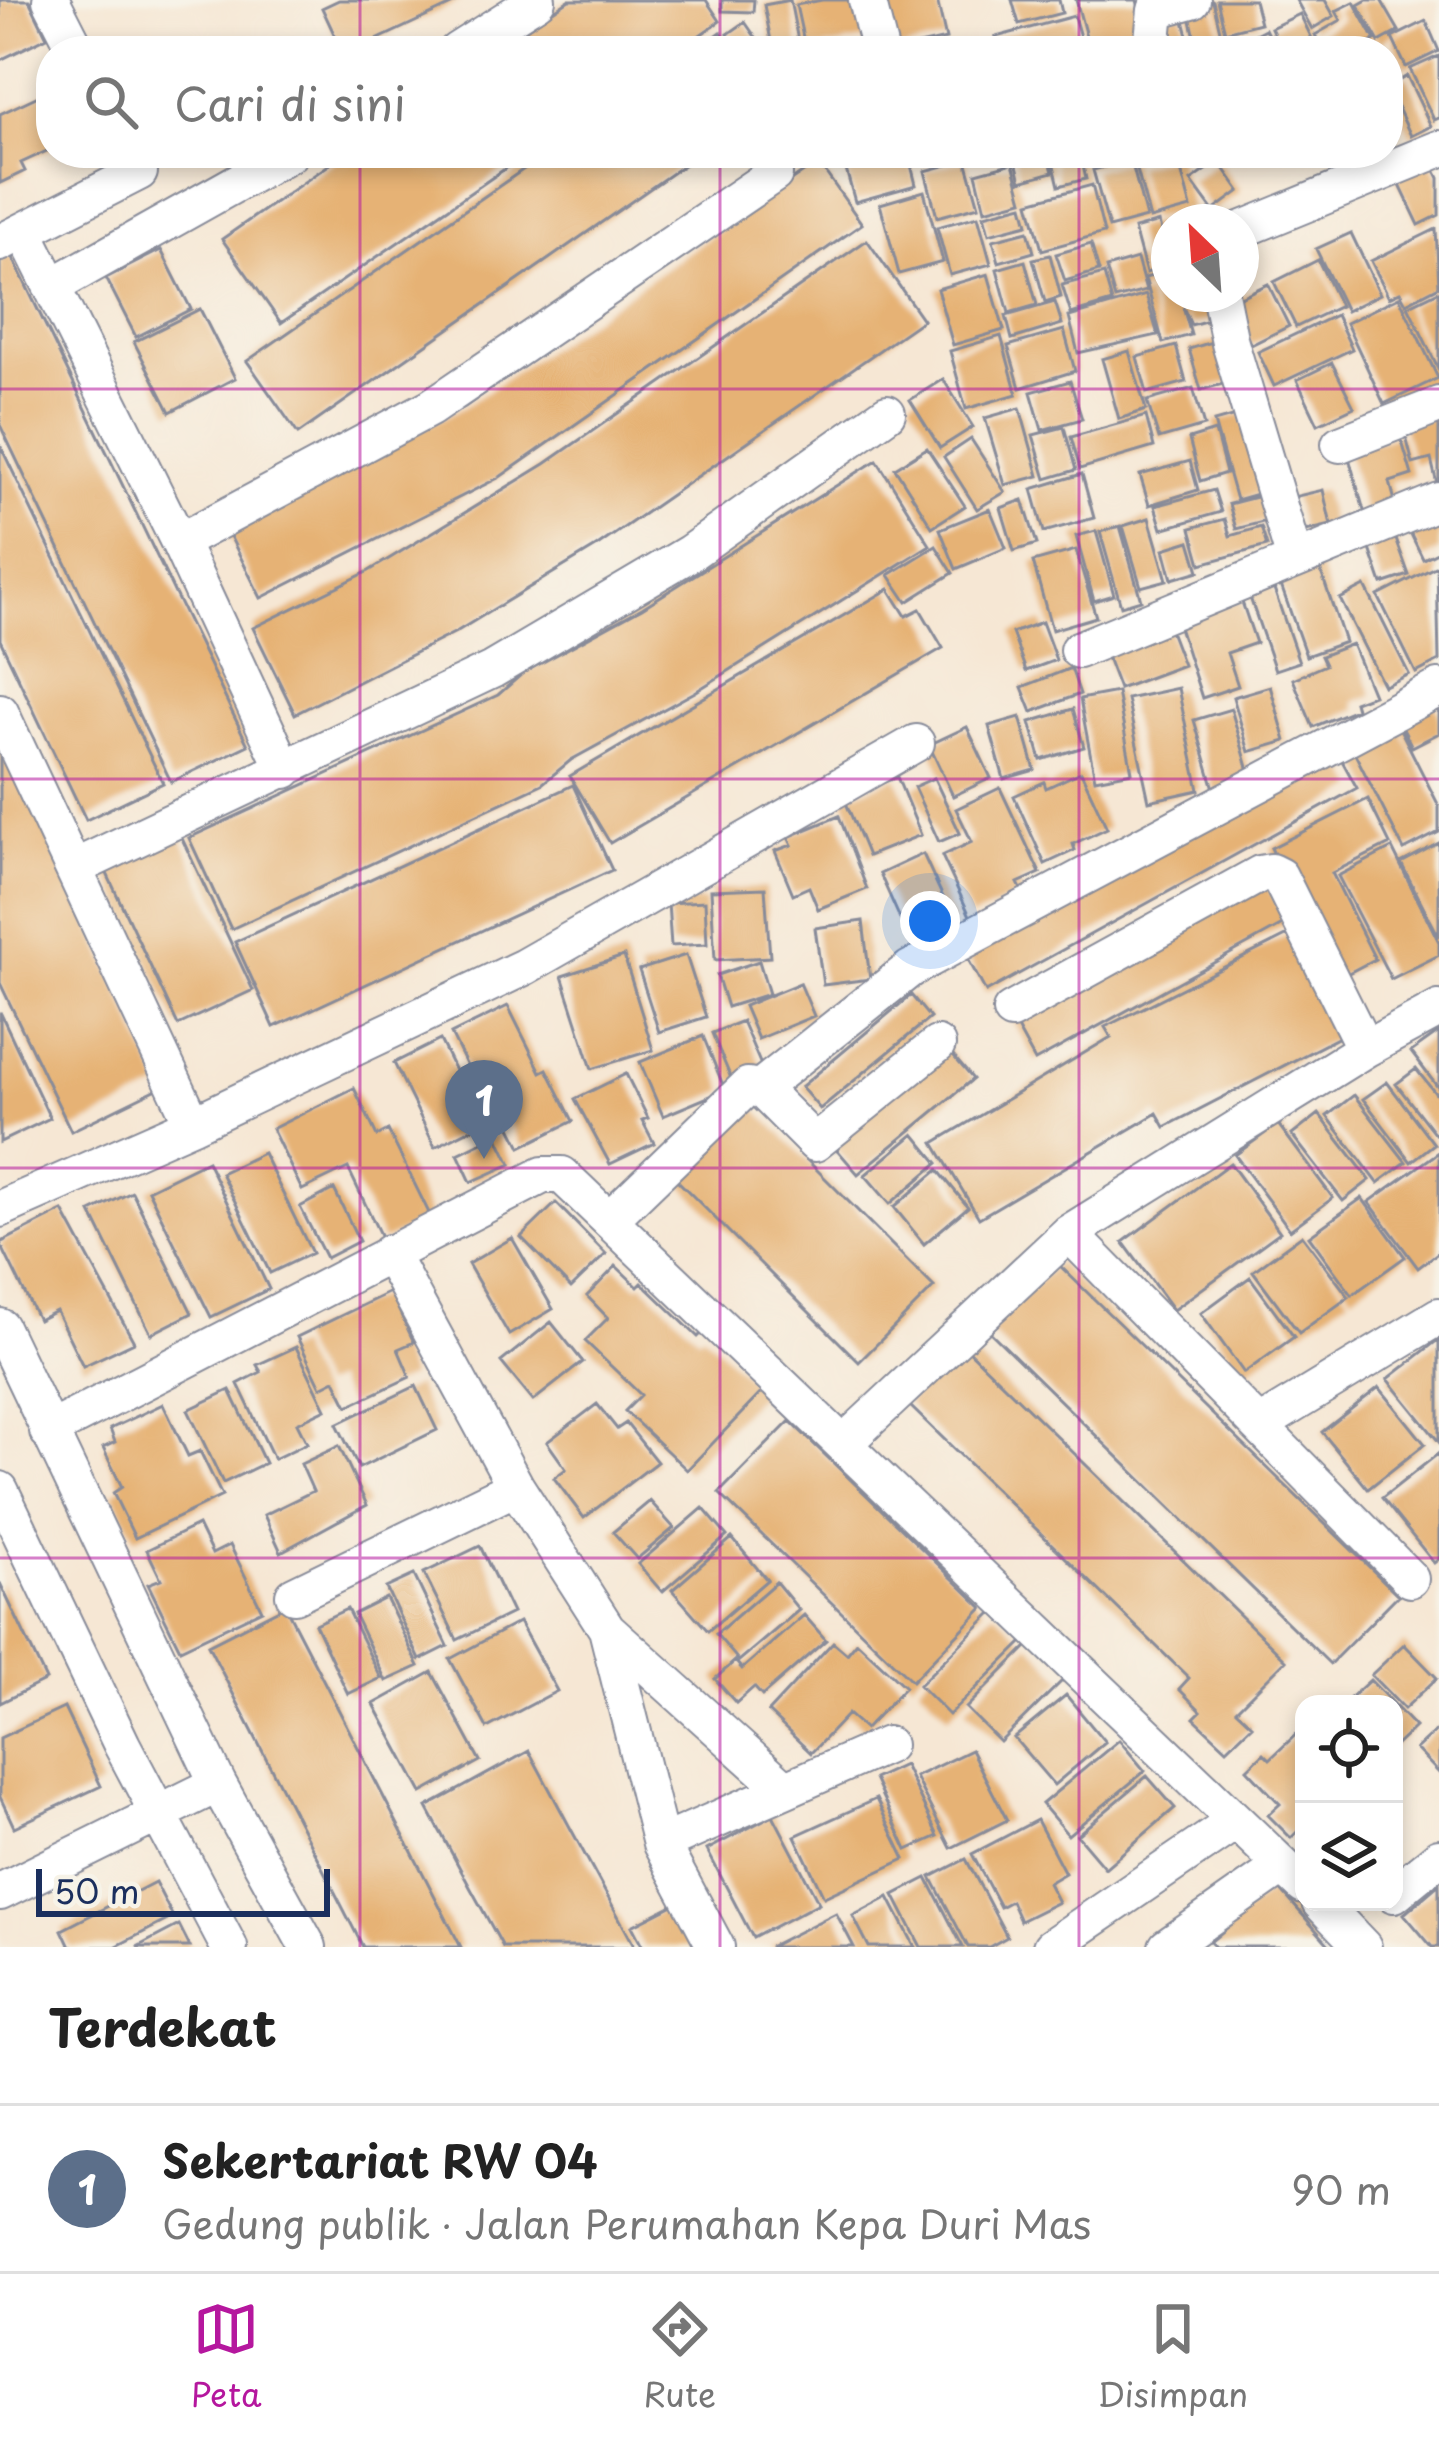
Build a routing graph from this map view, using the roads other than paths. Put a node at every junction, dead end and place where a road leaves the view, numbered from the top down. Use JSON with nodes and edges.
{"nodes":[{"id":1,"x":51,"y":0,"type":"edge"},
{"id":2,"x":537,"y":0,"type":"edge"},
{"id":3,"x":867,"y":0,"type":"edge"},
{"id":4,"x":1192,"y":0,"type":"edge"},
{"id":5,"x":69,"y":36,"type":"edge"},
{"id":6,"x":481,"y":36,"type":"edge"},
{"id":7,"x":876,"y":36,"type":"edge"},
{"id":8,"x":1153,"y":36,"type":"edge"},
{"id":9,"x":1439,"y":149,"type":"edge"},
{"id":10,"x":1403,"y":164,"type":"edge"},
{"id":11,"x":126,"y":168,"type":"edge"},
{"id":12,"x":136,"y":168,"type":"edge"},
{"id":13,"x":264,"y":168,"type":"edge"},
{"id":14,"x":1393,"y":168,"type":"edge"},
{"id":15,"x":774,"y":175,"type":"dead end"},
{"id":16,"x":1259,"y":223,"type":"edge"},
{"id":17,"x":165,"y":225,"type":"junction"},
{"id":18,"x":12,"y":237,"type":"edge"},
{"id":19,"x":53,"y":286,"type":"junction"},
{"id":20,"x":1224,"y":312,"type":"edge"},
{"id":21,"x":1439,"y":405,"type":"edge"},
{"id":22,"x":887,"y":413,"type":"dead end"},
{"id":23,"x":1340,"y":444,"type":"dead end"},
{"id":24,"x":1439,"y":501,"type":"edge"},
{"id":25,"x":179,"y":542,"type":"junction"},
{"id":26,"x":1295,"y":560,"type":"junction"},
{"id":27,"x":1078,"y":650,"type":"dead end"},
{"id":28,"x":1439,"y":688,"type":"edge"},
{"id":29,"x":0,"y":712,"type":"edge"},
{"id":30,"x":916,"y":742,"type":"dead end"},
{"id":31,"x":285,"y":770,"type":"junction"},
{"id":32,"x":74,"y":868,"type":"junction"},
{"id":33,"x":1439,"y":1009,"type":"edge"},
{"id":34,"x":1011,"y":1011,"type":"dead end"},
{"id":35,"x":937,"y":1045,"type":"dead end"},
{"id":36,"x":1365,"y":1049,"type":"junction"},
{"id":37,"x":760,"y":1088,"type":"junction"},
{"id":38,"x":193,"y":1124,"type":"junction"},
{"id":39,"x":0,"y":1209,"type":"edge"},
{"id":40,"x":609,"y":1220,"type":"junction"},
{"id":41,"x":1069,"y":1233,"type":"junction"},
{"id":42,"x":389,"y":1253,"type":"junction"},
{"id":43,"x":1439,"y":1316,"type":"edge"},
{"id":44,"x":0,"y":1327,"type":"edge"},
{"id":45,"x":1261,"y":1424,"type":"junction"},
{"id":46,"x":48,"y":1431,"type":"junction"},
{"id":47,"x":844,"y":1442,"type":"junction"},
{"id":48,"x":516,"y":1486,"type":"junction"},
{"id":49,"x":0,"y":1490,"type":"edge"},
{"id":50,"x":1410,"y":1579,"type":"dead end"},
{"id":51,"x":294,"y":1595,"type":"dead end"},
{"id":52,"x":607,"y":1629,"type":"junction"},
{"id":53,"x":887,"y":1745,"type":"dead end"},
{"id":54,"x":785,"y":1790,"type":"junction"},
{"id":55,"x":190,"y":1798,"type":"junction"},
{"id":56,"x":1236,"y":1822,"type":"junction"},
{"id":57,"x":661,"y":1844,"type":"junction"},
{"id":58,"x":1439,"y":1856,"type":"edge"},
{"id":59,"x":1294,"y":1876,"type":"edge"},
{"id":60,"x":1403,"y":1886,"type":"edge"},
{"id":61,"x":0,"y":1892,"type":"edge"},
{"id":62,"x":1329,"y":1911,"type":"edge"},
{"id":63,"x":1377,"y":1911,"type":"edge"},
{"id":64,"x":1356,"y":1939,"type":"edge"},
{"id":65,"x":229,"y":1947,"type":"edge"},
{"id":66,"x":308,"y":1947,"type":"edge"},
{"id":67,"x":716,"y":1947,"type":"edge"},
{"id":68,"x":1051,"y":1947,"type":"edge"},
{"id":69,"x":1167,"y":1947,"type":"edge"}],
"edges":[{"from":1,"to":5,"type":"street"},
{"from":2,"to":6,"type":"street"},
{"from":3,"to":7,"type":"street"},
{"from":4,"to":8,"type":"street"},
{"from":9,"to":10,"type":"street"},
{"from":11,"to":18,"type":"street"},
{"from":12,"to":17,"type":"street"},
{"from":13,"to":17,"type":"street"},
{"from":14,"to":16,"type":"street"},
{"from":15,"to":25,"type":"street"},
{"from":17,"to":19,"type":"street"},
{"from":18,"to":19,"type":"street"},
{"from":19,"to":25,"type":"street"},
{"from":20,"to":26,"type":"street"},
{"from":21,"to":23,"type":"street"},
{"from":22,"to":31,"type":"street"},
{"from":24,"to":26,"type":"street"},
{"from":25,"to":31,"type":"street"},
{"from":26,"to":27,"type":"street"},
{"from":28,"to":37,"type":"street"},
{"from":29,"to":32,"type":"street"},
{"from":30,"to":38,"type":"street"},
{"from":31,"to":32,"type":"street"},
{"from":32,"to":38,"type":"street"},
{"from":33,"to":36,"type":"street"},
{"from":34,"to":36,"type":"street"},
{"from":35,"to":37,"type":"street"},
{"from":36,"to":41,"type":"street"},
{"from":37,"to":40,"type":"street"},
{"from":38,"to":39,"type":"street"},
{"from":40,"to":42,"type":"street"},
{"from":40,"to":47,"type":"street"},
{"from":41,"to":45,"type":"street"},
{"from":41,"to":47,"type":"street"},
{"from":42,"to":46,"type":"street"},
{"from":42,"to":48,"type":"street"},
{"from":43,"to":45,"type":"street"},
{"from":44,"to":46,"type":"street"},
{"from":45,"to":50,"type":"street"},
{"from":46,"to":55,"type":"street"},
{"from":47,"to":56,"type":"street"},
{"from":48,"to":51,"type":"street"},
{"from":48,"to":52,"type":"street"},
{"from":49,"to":55,"type":"street"},
{"from":52,"to":54,"type":"street"},
{"from":52,"to":57,"type":"street"},
{"from":53,"to":54,"type":"street"},
{"from":54,"to":57,"type":"street"},
{"from":55,"to":61,"type":"street"},
{"from":55,"to":65,"type":"street"},
{"from":55,"to":66,"type":"street"},
{"from":56,"to":59,"type":"street"},
{"from":56,"to":68,"type":"street"},
{"from":57,"to":67,"type":"street"},
{"from":58,"to":60,"type":"street"},
{"from":59,"to":69,"type":"street"},
{"from":62,"to":64,"type":"street"},
{"from":63,"to":64,"type":"street"}]}
